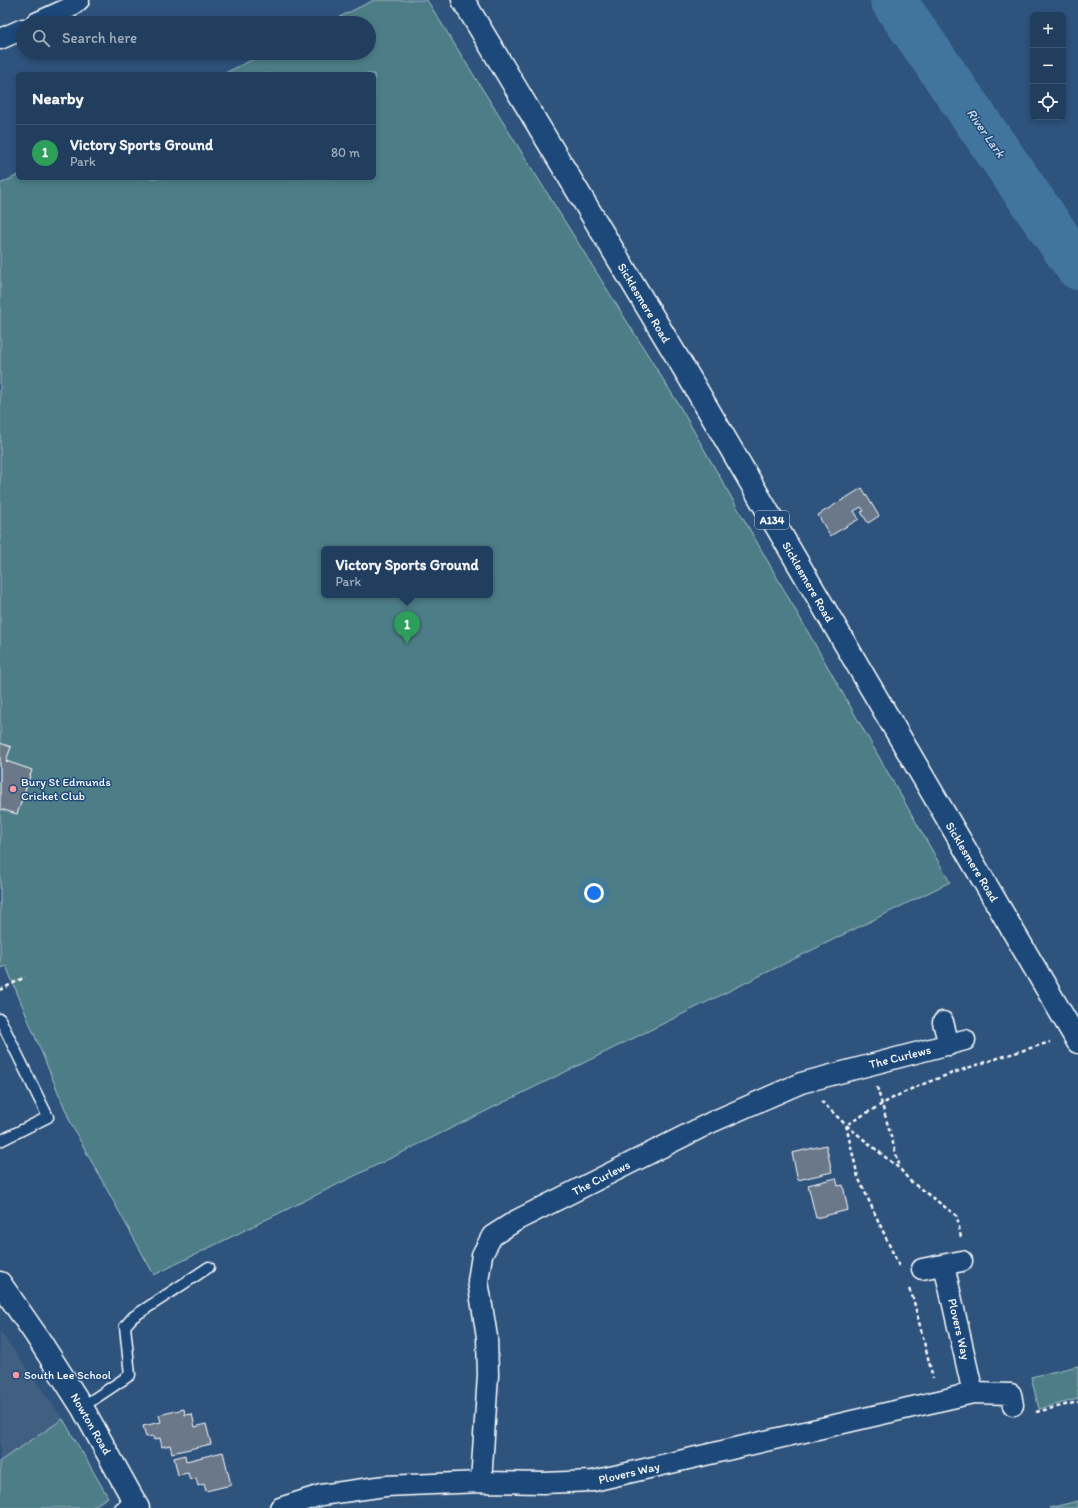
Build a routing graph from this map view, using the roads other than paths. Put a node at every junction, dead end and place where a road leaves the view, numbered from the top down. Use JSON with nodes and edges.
{"nodes":[{"id":1,"x":79,"y":0,"type":"edge"},
{"id":2,"x":463,"y":0,"type":"edge"},
{"id":3,"x":51,"y":16,"type":"edge"},
{"id":4,"x":16,"y":32,"type":"edge"},
{"id":5,"x":0,"y":39,"type":"edge"},
{"id":6,"x":0,"y":1019,"type":"edge"},
{"id":7,"x":943,"y":1022,"type":"dead end"},
{"id":8,"x":1076,"y":1038,"type":"edge"},
{"id":9,"x":0,"y":1141,"type":"edge"},
{"id":10,"x":209,"y":1267,"type":"dead end"},
{"id":11,"x":922,"y":1269,"type":"dead end"},
{"id":12,"x":0,"y":1283,"type":"edge"},
{"id":13,"x":973,"y":1393,"type":"junction"},
{"id":14,"x":1013,"y":1405,"type":"dead end"},
{"id":15,"x":82,"y":1407,"type":"junction"},
{"id":16,"x":481,"y":1482,"type":"junction"},
{"id":17,"x":131,"y":1505,"type":"edge"},
{"id":18,"x":280,"y":1508,"type":"edge"}],
"edges":[{"from":1,"to":3,"type":"street"},
{"from":2,"to":8,"type":"main road","name":"Sicklesmere Road","number":"A134"},
{"from":4,"to":5,"type":"street"},
{"from":6,"to":9,"type":"lane"},
{"from":7,"to":16,"type":"street","name":"The Curlews"},
{"from":10,"to":15,"type":"lane"},
{"from":11,"to":13,"type":"street","name":"Plovers Way"},
{"from":12,"to":15,"type":"main road","name":"Nowton Road"},
{"from":13,"to":14,"type":"street","name":"Plovers Way"},
{"from":13,"to":16,"type":"street","name":"Plovers Way"},
{"from":15,"to":17,"type":"main road","name":"Nowton Road"},
{"from":16,"to":18,"type":"street","name":"Plovers Way"}]}
